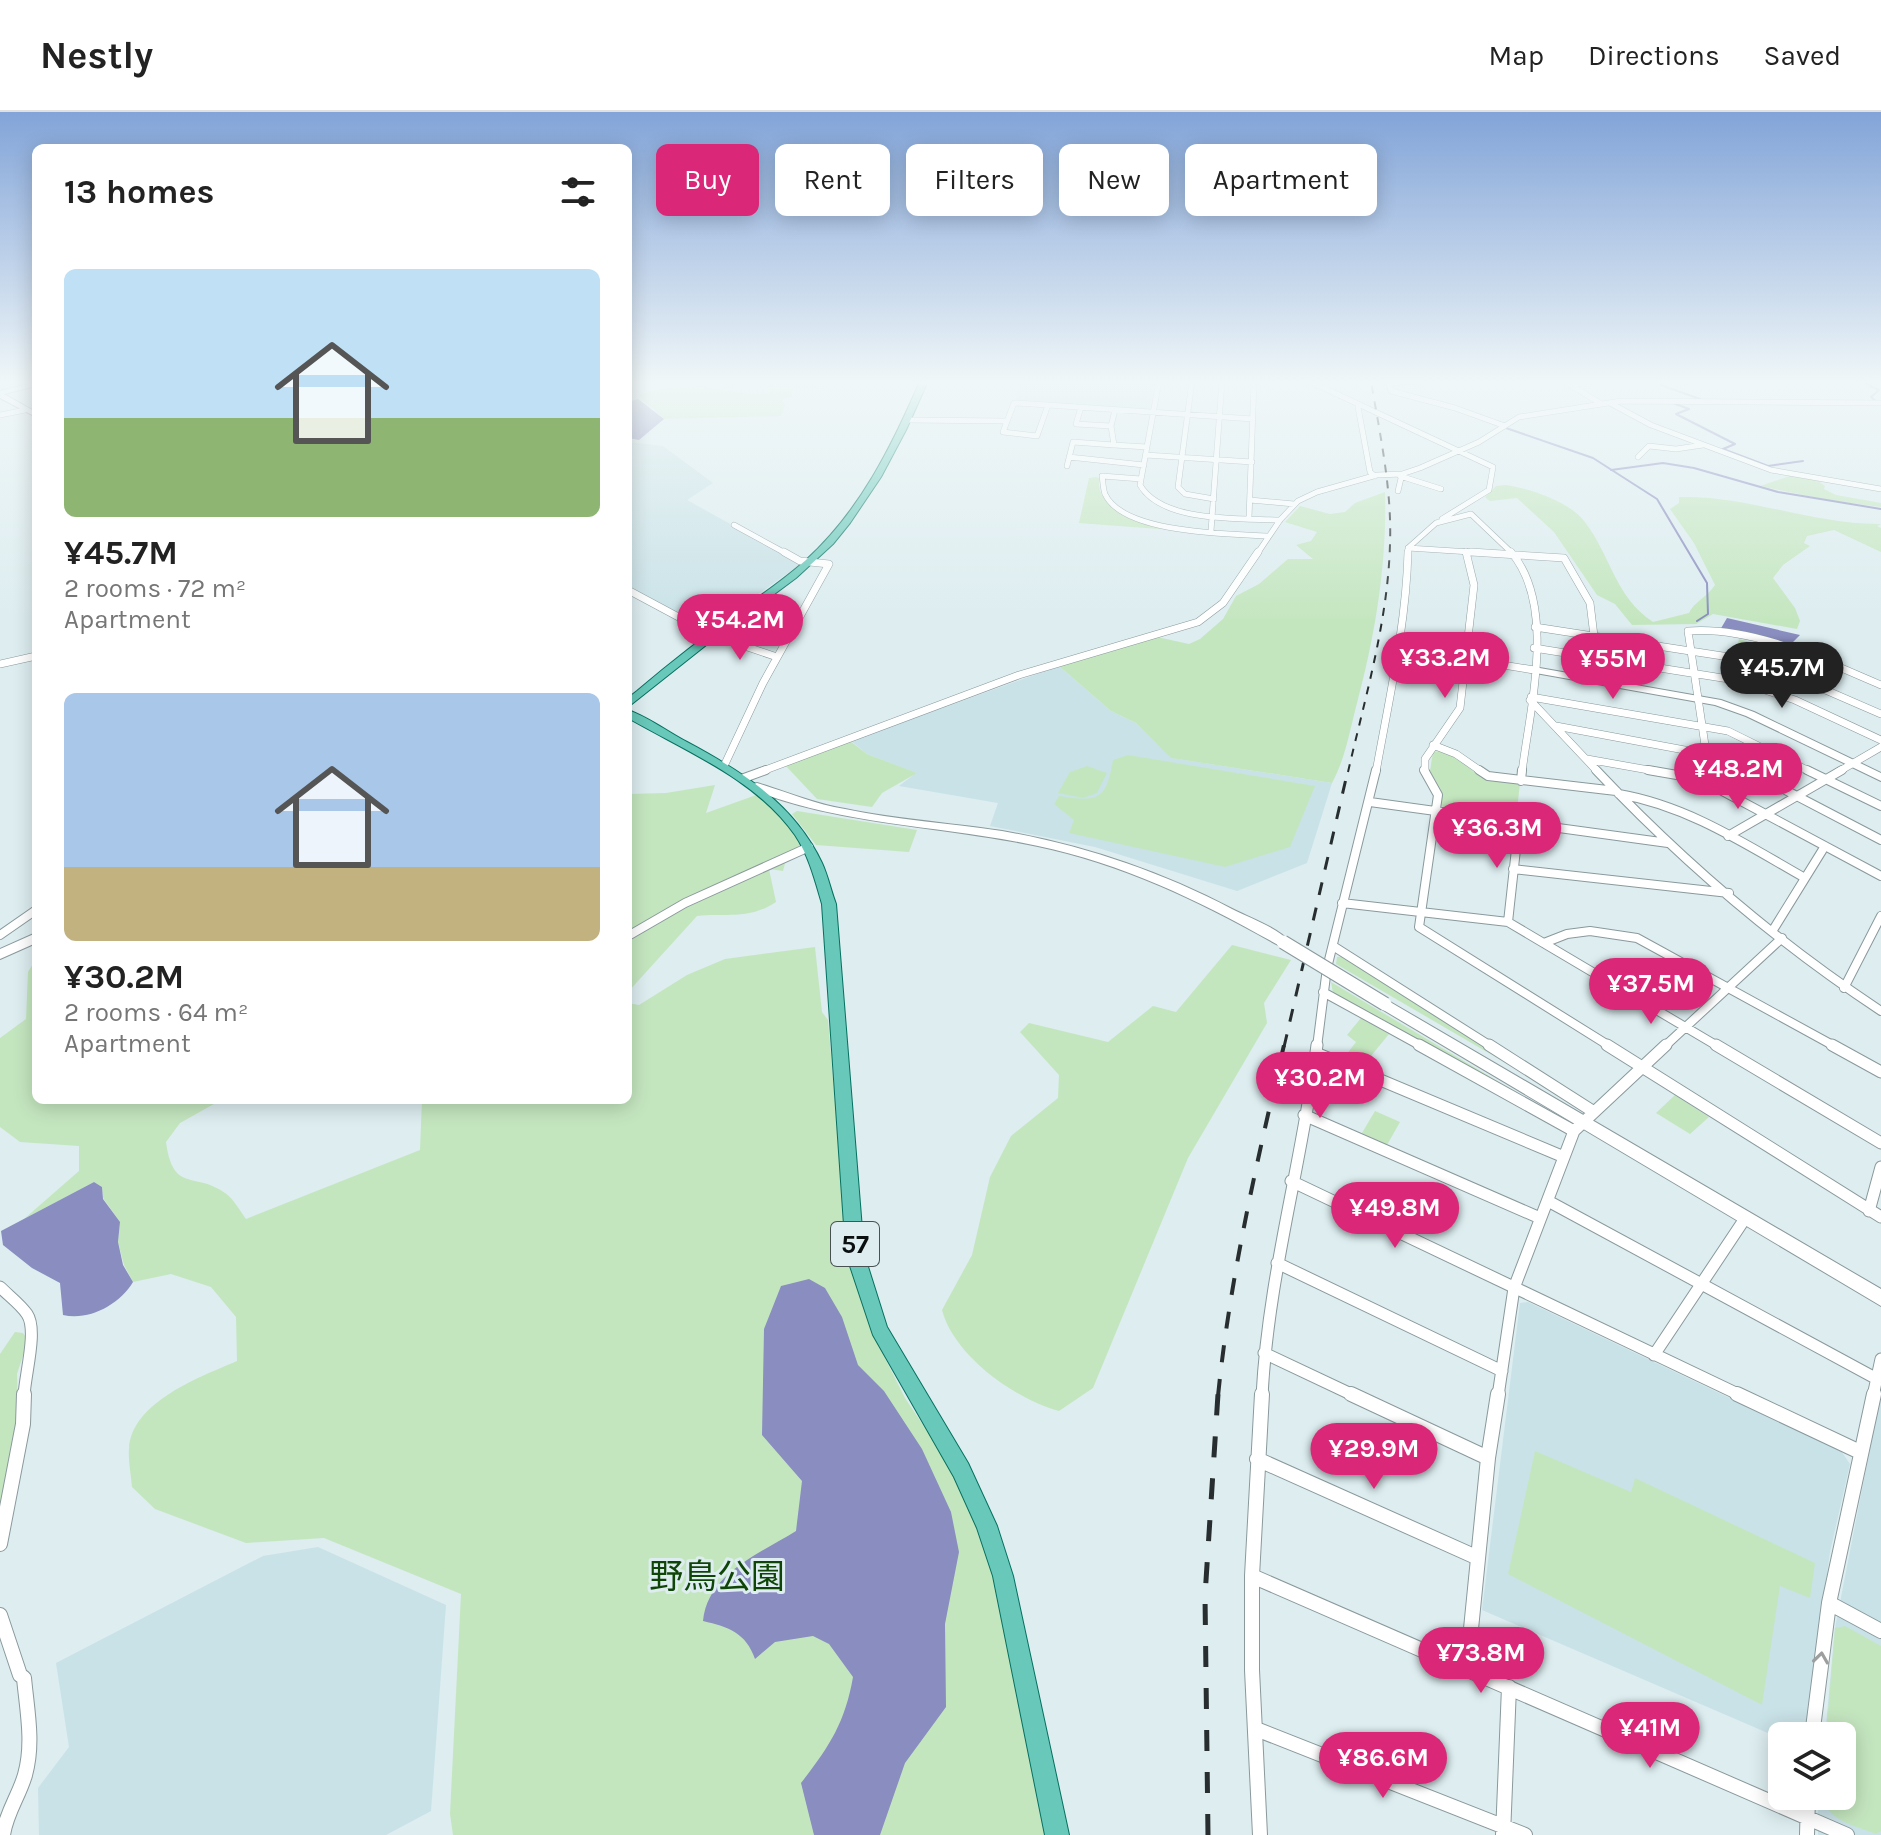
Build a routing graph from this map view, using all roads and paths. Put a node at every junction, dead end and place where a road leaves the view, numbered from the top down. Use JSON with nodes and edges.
{"nodes":[{"id":1,"x":886,"y":461,"type":"edge"},
{"id":2,"x":1068,"y":461,"type":"edge"},
{"id":3,"x":1110,"y":461,"type":"edge"},
{"id":4,"x":1145,"y":461,"type":"edge"},
{"id":5,"x":1182,"y":461,"type":"edge"},
{"id":6,"x":1216,"y":461,"type":"edge"},
{"id":7,"x":1241,"y":461,"type":"edge"},
{"id":8,"x":1368,"y":461,"type":"edge"},
{"id":9,"x":1436,"y":461,"type":"edge"},
{"id":10,"x":1481,"y":461,"type":"edge"},
{"id":11,"x":1748,"y":461,"type":"edge"},
{"id":12,"x":1252,"y":462,"type":"joint"},
{"id":13,"x":1144,"y":465,"type":"junction"},
{"id":14,"x":1067,"y":466,"type":"dead end"},
{"id":15,"x":1401,"y":475,"type":"junction"},
{"id":16,"x":1375,"y":476,"type":"junction"},
{"id":17,"x":1141,"y":479,"type":"junction"},
{"id":18,"x":1441,"y":489,"type":"dead end"},
{"id":19,"x":1881,"y":489,"type":"edge"},
{"id":20,"x":1398,"y":491,"type":"dead end"},
{"id":21,"x":1214,"y":499,"type":"junction"},
{"id":22,"x":1250,"y":500,"type":"junction"},
{"id":23,"x":1294,"y":504,"type":"junction"},
{"id":24,"x":1212,"y":515,"type":"junction"},
{"id":25,"x":1249,"y":518,"type":"junction"},
{"id":26,"x":1280,"y":520,"type":"junction"},
{"id":27,"x":1436,"y":523,"type":"junction"},
{"id":28,"x":734,"y":525,"type":"dead end"},
{"id":29,"x":1211,"y":531,"type":"junction"},
{"id":30,"x":1269,"y":536,"type":"junction"},
{"id":31,"x":1408,"y":548,"type":"junction"},
{"id":32,"x":1466,"y":552,"type":"junction"},
{"id":33,"x":1514,"y":555,"type":"junction"},
{"id":34,"x":809,"y":562,"type":"junction"},
{"id":35,"x":632,"y":592,"type":"edge"},
{"id":36,"x":1535,"y":627,"type":"junction"},
{"id":37,"x":712,"y":635,"type":"junction"},
{"id":38,"x":1594,"y":636,"type":"junction"},
{"id":39,"x":1399,"y":648,"type":"junction"},
{"id":40,"x":1534,"y":648,"type":"junction"},
{"id":41,"x":1691,"y":650,"type":"junction"},
{"id":42,"x":1811,"y":656,"type":"junction"},
{"id":43,"x":32,"y":657,"type":"edge"},
{"id":44,"x":777,"y":657,"type":"junction"},
{"id":45,"x":1465,"y":659,"type":"junction"},
{"id":46,"x":0,"y":664,"type":"edge"},
{"id":47,"x":1534,"y":670,"type":"junction"},
{"id":48,"x":1694,"y":672,"type":"junction"},
{"id":49,"x":1791,"y":675,"type":"junction"},
{"id":50,"x":1881,"y":685,"type":"edge"},
{"id":51,"x":1530,"y":698,"type":"junction"},
{"id":52,"x":1697,"y":698,"type":"junction"},
{"id":53,"x":632,"y":701,"type":"edge"},
{"id":54,"x":1881,"y":714,"type":"edge"},
{"id":55,"x":632,"y":715,"type":"edge"},
{"id":56,"x":1702,"y":725,"type":"junction"},
{"id":57,"x":1556,"y":726,"type":"junction"},
{"id":58,"x":1881,"y":740,"type":"edge"},
{"id":59,"x":1433,"y":745,"type":"junction"},
{"id":60,"x":1881,"y":747,"type":"edge"},
{"id":61,"x":1705,"y":752,"type":"junction"},
{"id":62,"x":1586,"y":758,"type":"junction"},
{"id":63,"x":1852,"y":763,"type":"junction"},
{"id":64,"x":724,"y":766,"type":"junction"},
{"id":65,"x":1881,"y":777,"type":"edge"},
{"id":66,"x":1825,"y":778,"type":"junction"},
{"id":67,"x":1521,"y":781,"type":"junction"},
{"id":68,"x":751,"y":782,"type":"junction"},
{"id":69,"x":1711,"y":785,"type":"junction"},
{"id":70,"x":1618,"y":792,"type":"junction"},
{"id":71,"x":1796,"y":796,"type":"junction"},
{"id":72,"x":1370,"y":802,"type":"junction"},
{"id":73,"x":1881,"y":806,"type":"edge"},
{"id":74,"x":1437,"y":811,"type":"junction"},
{"id":75,"x":1765,"y":814,"type":"junction"},
{"id":76,"x":1519,"y":822,"type":"junction"},
{"id":77,"x":1728,"y":836,"type":"junction"},
{"id":78,"x":1881,"y":840,"type":"edge"},
{"id":79,"x":1668,"y":843,"type":"junction"},
{"id":80,"x":1825,"y":846,"type":"junction"},
{"id":81,"x":809,"y":847,"type":"junction"},
{"id":82,"x":1513,"y":869,"type":"junction"},
{"id":83,"x":1881,"y":876,"type":"edge"},
{"id":84,"x":1805,"y":878,"type":"junction"},
{"id":85,"x":1729,"y":893,"type":"junction"},
{"id":86,"x":1342,"y":903,"type":"junction"},
{"id":87,"x":1420,"y":912,"type":"junction"},
{"id":88,"x":32,"y":913,"type":"edge"},
{"id":89,"x":1881,"y":916,"type":"edge"},
{"id":90,"x":1508,"y":922,"type":"junction"},
{"id":91,"x":1773,"y":930,"type":"junction"},
{"id":92,"x":632,"y":934,"type":"edge"},
{"id":93,"x":0,"y":935,"type":"edge"},
{"id":94,"x":1782,"y":938,"type":"junction"},
{"id":95,"x":32,"y":940,"type":"edge"},
{"id":96,"x":1544,"y":943,"type":"junction"},
{"id":97,"x":1333,"y":946,"type":"junction"},
{"id":98,"x":0,"y":954,"type":"edge"},
{"id":99,"x":1729,"y":987,"type":"junction"},
{"id":100,"x":1844,"y":988,"type":"junction"},
{"id":101,"x":1323,"y":992,"type":"junction"},
{"id":102,"x":1881,"y":1011,"type":"edge"},
{"id":103,"x":1686,"y":1028,"type":"junction"},
{"id":104,"x":1316,"y":1053,"type":"junction"},
{"id":105,"x":1642,"y":1069,"type":"junction"},
{"id":106,"x":1881,"y":1072,"type":"edge"},
{"id":107,"x":1304,"y":1115,"type":"junction"},
{"id":108,"x":1584,"y":1121,"type":"junction"},
{"id":109,"x":1881,"y":1143,"type":"edge"},
{"id":110,"x":1564,"y":1157,"type":"junction"},
{"id":111,"x":1881,"y":1167,"type":"edge"},
{"id":112,"x":1291,"y":1181,"type":"junction"},
{"id":113,"x":1548,"y":1201,"type":"junction"},
{"id":114,"x":1869,"y":1211,"type":"junction"},
{"id":115,"x":1746,"y":1217,"type":"junction"},
{"id":116,"x":1881,"y":1217,"type":"edge"},
{"id":117,"x":1540,"y":1218,"type":"junction"},
{"id":118,"x":1277,"y":1263,"type":"junction"},
{"id":119,"x":1701,"y":1284,"type":"junction"},
{"id":120,"x":0,"y":1287,"type":"edge"},
{"id":121,"x":1514,"y":1288,"type":"junction"},
{"id":122,"x":1881,"y":1298,"type":"edge"},
{"id":123,"x":1264,"y":1353,"type":"junction"},
{"id":124,"x":1654,"y":1355,"type":"junction"},
{"id":125,"x":1881,"y":1359,"type":"edge"},
{"id":126,"x":1502,"y":1371,"type":"junction"},
{"id":127,"x":1877,"y":1379,"type":"junction"},
{"id":128,"x":1860,"y":1452,"type":"junction"},
{"id":129,"x":1488,"y":1458,"type":"junction"},
{"id":130,"x":1257,"y":1459,"type":"junction"},
{"id":131,"x":0,"y":1544,"type":"edge"},
{"id":132,"x":1476,"y":1557,"type":"junction"},
{"id":133,"x":1252,"y":1576,"type":"junction"},
{"id":134,"x":1829,"y":1603,"type":"junction"},
{"id":135,"x":0,"y":1615,"type":"edge"},
{"id":136,"x":1881,"y":1631,"type":"edge"},
{"id":137,"x":1467,"y":1669,"type":"junction"},
{"id":138,"x":1509,"y":1687,"type":"junction"},
{"id":139,"x":1814,"y":1722,"type":"edge"},
{"id":140,"x":1256,"y":1729,"type":"junction"},
{"id":141,"x":1807,"y":1810,"type":"edge"},
{"id":142,"x":1807,"y":1818,"type":"junction"},
{"id":143,"x":1503,"y":1830,"type":"edge"},
{"id":144,"x":3,"y":1835,"type":"edge"},
{"id":145,"x":1057,"y":1835,"type":"edge"},
{"id":146,"x":1260,"y":1835,"type":"edge"},
{"id":147,"x":1525,"y":1835,"type":"edge"},
{"id":148,"x":1807,"y":1835,"type":"edge"},
{"id":149,"x":1847,"y":1835,"type":"edge"}],
"edges":[{"from":1,"to":34,"type":"main road"},
{"from":2,"to":14,"type":"street"},
{"from":3,"to":13,"type":"street"},
{"from":4,"to":13,"type":"street"},
{"from":5,"to":21,"type":"street"},
{"from":6,"to":21,"type":"street"},
{"from":7,"to":12,"type":"street"},
{"from":8,"to":16,"type":"street"},
{"from":9,"to":15,"type":"street"},
{"from":10,"to":27,"type":"street"},
{"from":11,"to":19,"type":"street"},
{"from":12,"to":22,"type":"street"},
{"from":13,"to":17,"type":"street"},
{"from":15,"to":16,"type":"street"},
{"from":15,"to":18,"type":"street"},
{"from":15,"to":20,"type":"street"},
{"from":16,"to":23,"type":"street"},
{"from":17,"to":24,"type":"street"},
{"from":17,"to":29,"type":"street"},
{"from":21,"to":24,"type":"street"},
{"from":22,"to":23,"type":"street"},
{"from":22,"to":25,"type":"street"},
{"from":23,"to":26,"type":"street"},
{"from":24,"to":25,"type":"street"},
{"from":24,"to":29,"type":"street"},
{"from":25,"to":26,"type":"street"},
{"from":26,"to":30,"type":"street"},
{"from":27,"to":31,"type":"street"},
{"from":27,"to":33,"type":"street"},
{"from":28,"to":34,"type":"street"},
{"from":29,"to":30,"type":"street"},
{"from":30,"to":68,"type":"street"},
{"from":31,"to":32,"type":"street"},
{"from":31,"to":39,"type":"street"},
{"from":32,"to":33,"type":"street"},
{"from":32,"to":45,"type":"street"},
{"from":33,"to":36,"type":"street"},
{"from":33,"to":38,"type":"street"},
{"from":34,"to":37,"type":"main road"},
{"from":34,"to":44,"type":"street"},
{"from":35,"to":37,"type":"street"},
{"from":36,"to":38,"type":"street"},
{"from":36,"to":40,"type":"street"},
{"from":37,"to":44,"type":"street"},
{"from":37,"to":53,"type":"main road"},
{"from":38,"to":41,"type":"street"},
{"from":39,"to":45,"type":"street"},
{"from":39,"to":72,"type":"street"},
{"from":40,"to":47,"type":"street"},
{"from":40,"to":48,"type":"street"},
{"from":41,"to":42,"type":"street"},
{"from":41,"to":48,"type":"street"},
{"from":41,"to":49,"type":"street"},
{"from":42,"to":49,"type":"street"},
{"from":42,"to":50,"type":"street"},
{"from":43,"to":46,"type":"street"},
{"from":44,"to":64,"type":"street"},
{"from":45,"to":47,"type":"street"},
{"from":45,"to":59,"type":"street"},
{"from":47,"to":51,"type":"street"},
{"from":47,"to":52,"type":"street"},
{"from":48,"to":52,"type":"street"},
{"from":48,"to":58,"type":"street"},
{"from":49,"to":54,"type":"street"},
{"from":51,"to":56,"type":"street"},
{"from":51,"to":57,"type":"street"},
{"from":51,"to":67,"type":"street"},
{"from":52,"to":56,"type":"street"},
{"from":52,"to":63,"type":"street"},
{"from":55,"to":64,"type":"main road","number":"57"},
{"from":56,"to":61,"type":"street"},
{"from":56,"to":66,"type":"street"},
{"from":57,"to":61,"type":"street"},
{"from":57,"to":62,"type":"street"},
{"from":59,"to":67,"type":"street"},
{"from":59,"to":74,"type":"street"},
{"from":60,"to":63,"type":"street"},
{"from":61,"to":69,"type":"street"},
{"from":61,"to":71,"type":"street"},
{"from":62,"to":69,"type":"street"},
{"from":62,"to":70,"type":"street"},
{"from":63,"to":65,"type":"street"},
{"from":63,"to":66,"type":"street"},
{"from":64,"to":68,"type":"main road","number":"57"},
{"from":66,"to":71,"type":"street"},
{"from":66,"to":73,"type":"street"},
{"from":67,"to":70,"type":"street"},
{"from":68,"to":81,"type":"main road","number":"57"},
{"from":68,"to":108,"type":"street","bridge":true},
{"from":69,"to":75,"type":"street"},
{"from":70,"to":77,"type":"street"},
{"from":70,"to":79,"type":"street"},
{"from":71,"to":75,"type":"street"},
{"from":71,"to":78,"type":"street"},
{"from":72,"to":74,"type":"street"},
{"from":72,"to":86,"type":"street"},
{"from":74,"to":76,"type":"street"},
{"from":74,"to":87,"type":"street"},
{"from":75,"to":77,"type":"street"},
{"from":75,"to":80,"type":"street"},
{"from":76,"to":79,"type":"street"},
{"from":76,"to":82,"type":"street"},
{"from":77,"to":84,"type":"street"},
{"from":79,"to":85,"type":"street"},
{"from":80,"to":83,"type":"street"},
{"from":80,"to":84,"type":"street"},
{"from":81,"to":92,"type":"street"},
{"from":81,"to":145,"type":"main road","number":"57"},
{"from":82,"to":85,"type":"street"},
{"from":82,"to":90,"type":"street"},
{"from":84,"to":91,"type":"street"},
{"from":85,"to":91,"type":"street"},
{"from":86,"to":87,"type":"street"},
{"from":86,"to":97,"type":"street"},
{"from":87,"to":90,"type":"street"},
{"from":87,"to":105,"type":"street"},
{"from":88,"to":93,"type":"street"},
{"from":89,"to":100,"type":"street"},
{"from":90,"to":96,"type":"street"},
{"from":91,"to":94,"type":"street"},
{"from":94,"to":99,"type":"street"},
{"from":94,"to":100,"type":"street"},
{"from":95,"to":98,"type":"street"},
{"from":96,"to":99,"type":"street"},
{"from":96,"to":103,"type":"street"},
{"from":97,"to":101,"type":"street"},
{"from":97,"to":108,"type":"street"},
{"from":99,"to":103,"type":"street"},
{"from":99,"to":106,"type":"street"},
{"from":100,"to":102,"type":"street"},
{"from":101,"to":104,"type":"street"},
{"from":101,"to":108,"type":"street"},
{"from":103,"to":105,"type":"street"},
{"from":103,"to":109,"type":"street"},
{"from":104,"to":107,"type":"street"},
{"from":104,"to":110,"type":"street"},
{"from":105,"to":108,"type":"street"},
{"from":105,"to":114,"type":"street"},
{"from":107,"to":112,"type":"street"},
{"from":107,"to":117,"type":"street"},
{"from":108,"to":110,"type":"street"},
{"from":108,"to":115,"type":"street"},
{"from":110,"to":113,"type":"street"},
{"from":111,"to":114,"type":"street"},
{"from":112,"to":118,"type":"street"},
{"from":112,"to":121,"type":"street"},
{"from":113,"to":117,"type":"street"},
{"from":113,"to":119,"type":"street"},
{"from":114,"to":116,"type":"street"},
{"from":115,"to":119,"type":"street"},
{"from":115,"to":122,"type":"street"},
{"from":117,"to":121,"type":"street"},
{"from":118,"to":123,"type":"street"},
{"from":118,"to":126,"type":"street"},
{"from":119,"to":124,"type":"street"},
{"from":119,"to":127,"type":"street"},
{"from":120,"to":131,"type":"street"},
{"from":121,"to":124,"type":"street"},
{"from":121,"to":126,"type":"street"},
{"from":123,"to":129,"type":"street"},
{"from":123,"to":130,"type":"street"},
{"from":124,"to":128,"type":"street"},
{"from":125,"to":127,"type":"street"},
{"from":126,"to":129,"type":"street"},
{"from":127,"to":128,"type":"street"},
{"from":128,"to":134,"type":"street"},
{"from":129,"to":132,"type":"street"},
{"from":130,"to":132,"type":"street"},
{"from":130,"to":133,"type":"street"},
{"from":132,"to":137,"type":"street"},
{"from":133,"to":137,"type":"street"},
{"from":133,"to":140,"type":"street"},
{"from":134,"to":136,"type":"street"},
{"from":139,"to":134,"type":"street","one_way":true},
{"from":135,"to":144,"type":"street"},
{"from":137,"to":138,"type":"street"},
{"from":138,"to":142,"type":"street"},
{"from":138,"to":143,"type":"street"},
{"from":140,"to":143,"type":"street"},
{"from":140,"to":146,"type":"street"},
{"from":141,"to":142,"type":"street"},
{"from":142,"to":148,"type":"street"},
{"from":142,"to":149,"type":"street"},
{"from":143,"to":147,"type":"street"}]}
